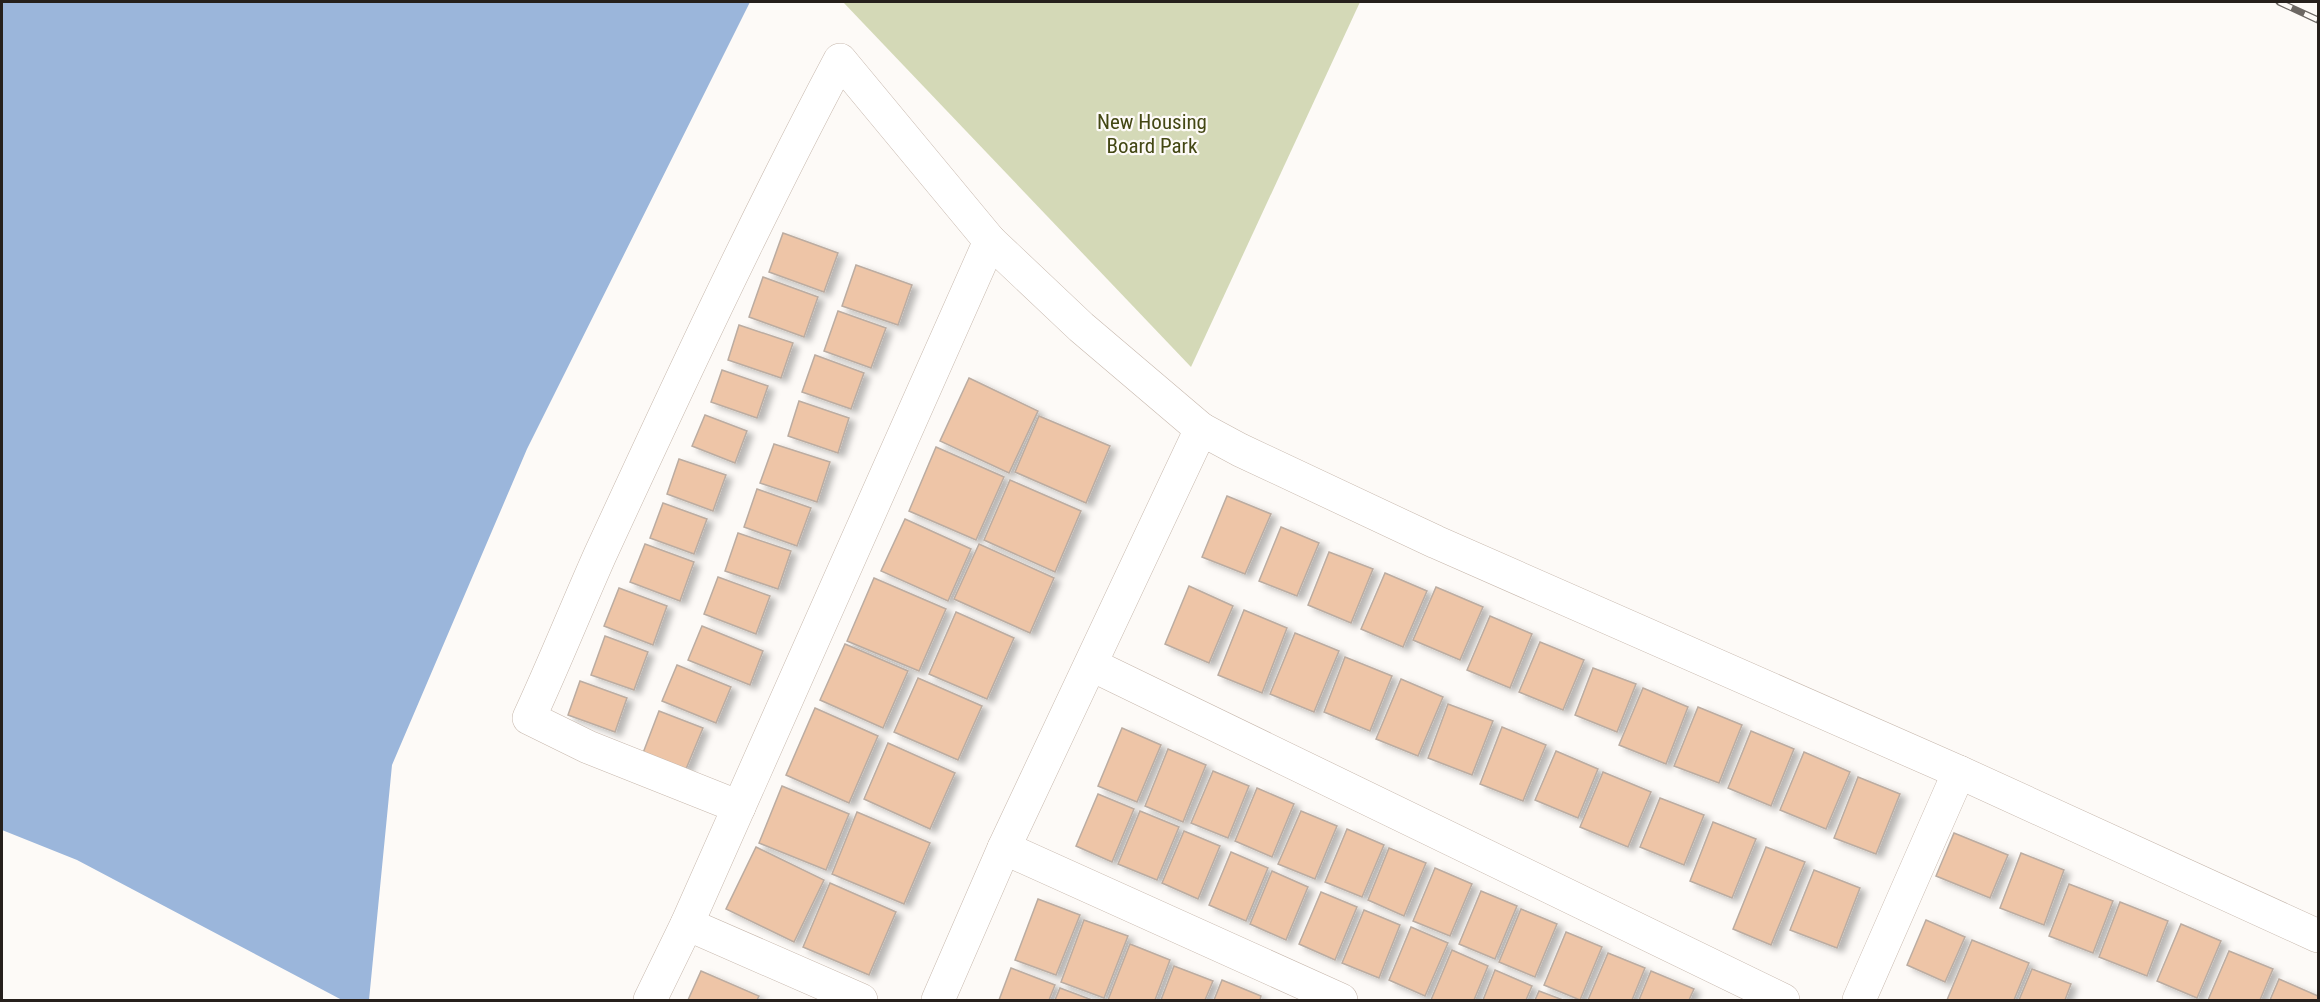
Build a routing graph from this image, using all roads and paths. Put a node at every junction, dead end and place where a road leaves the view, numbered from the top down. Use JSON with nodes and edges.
{"nodes":[{"id":1,"x":990,"y":242,"type":"junction"},
{"id":2,"x":1201,"y":429,"type":"junction"},
{"id":3,"x":1092,"y":664,"type":"junction"},
{"id":4,"x":1959,"y":772,"type":"junction"},
{"id":5,"x":739,"y":807,"type":"junction"},
{"id":6,"x":1004,"y":848,"type":"junction"},
{"id":7,"x":687,"y":924,"type":"junction"},
{"id":8,"x":2319,"y":936,"type":"edge"},
{"id":9,"x":650,"y":1000,"type":"edge"},
{"id":10,"x":861,"y":1000,"type":"edge"},
{"id":11,"x":938,"y":1000,"type":"edge"},
{"id":12,"x":1341,"y":1000,"type":"edge"},
{"id":13,"x":1783,"y":1000,"type":"edge"},
{"id":14,"x":1859,"y":1000,"type":"edge"}],
"edges":[{"from":1,"to":2,"type":"street"},
{"from":1,"to":5,"type":"street"},
{"from":1,"to":5,"type":"street"},
{"from":2,"to":3,"type":"street"},
{"from":2,"to":4,"type":"street"},
{"from":3,"to":6,"type":"street"},
{"from":3,"to":13,"type":"street"},
{"from":4,"to":8,"type":"street"},
{"from":4,"to":14,"type":"street"},
{"from":5,"to":7,"type":"street"},
{"from":6,"to":11,"type":"street"},
{"from":6,"to":12,"type":"street"},
{"from":7,"to":9,"type":"street"},
{"from":7,"to":10,"type":"street"}]}
